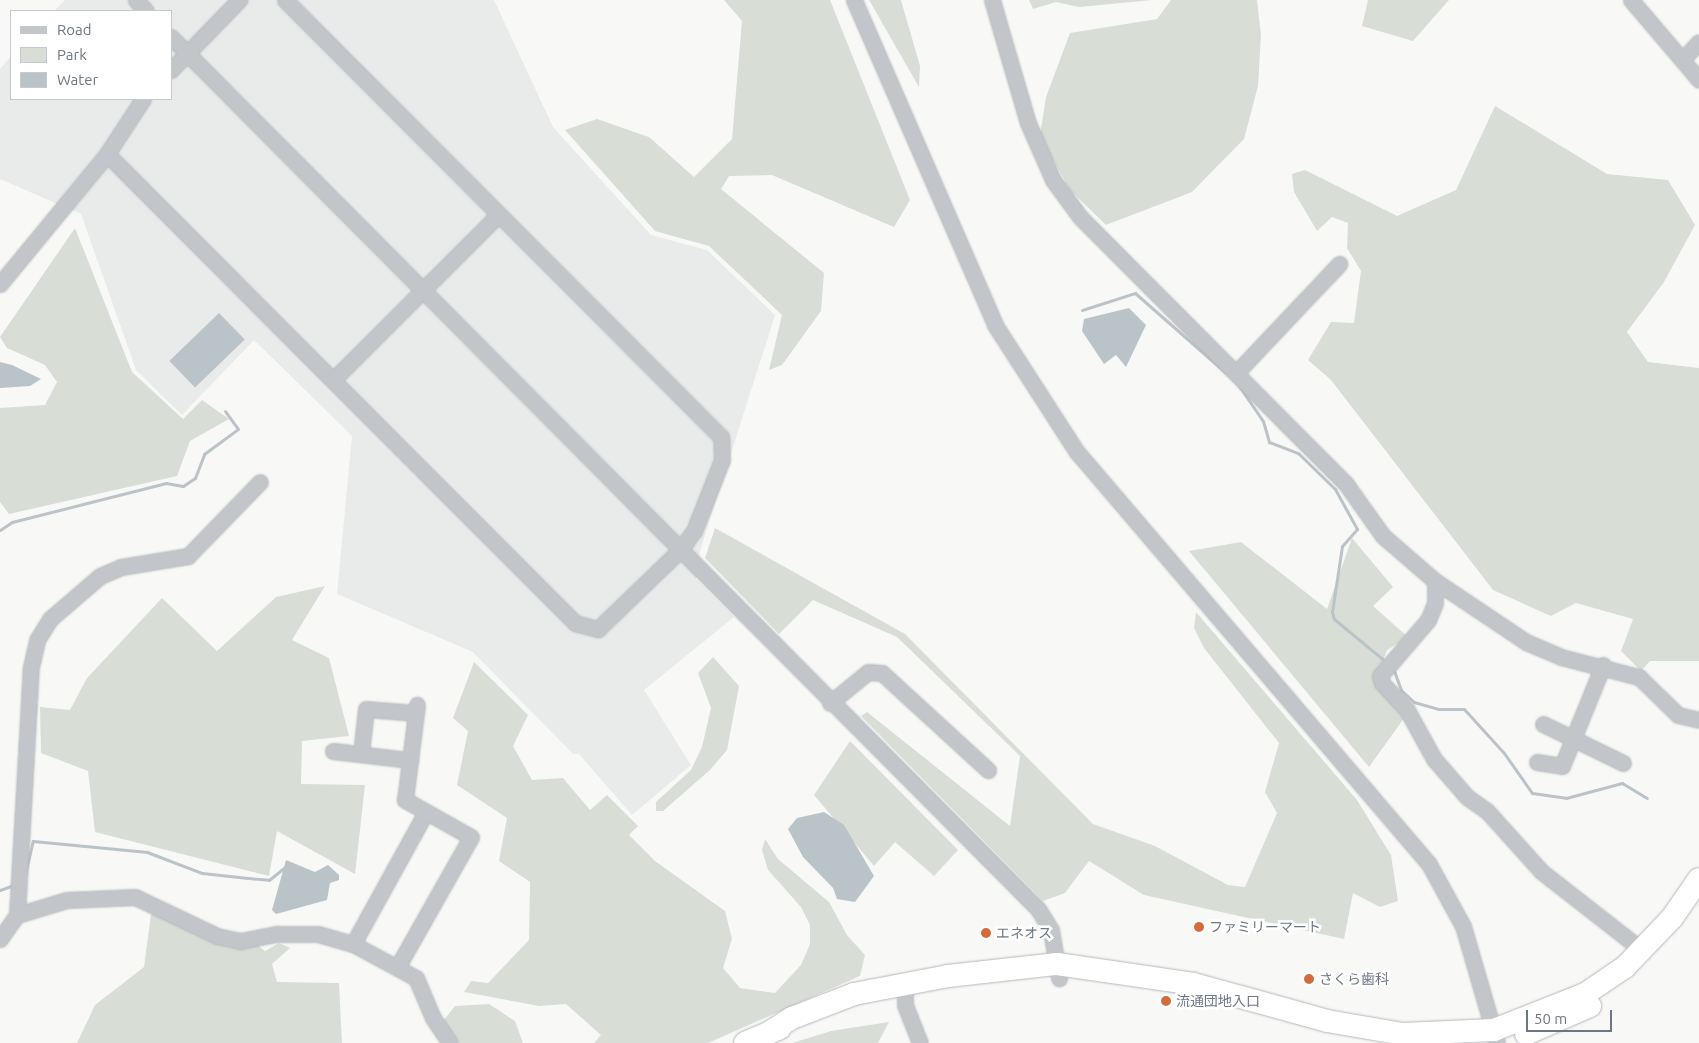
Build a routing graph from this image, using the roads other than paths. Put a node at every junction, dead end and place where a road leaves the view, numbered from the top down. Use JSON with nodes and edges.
{"nodes":[{"id":1,"x":136,"y":0,"type":"edge"},
{"id":2,"x":240,"y":0,"type":"edge"},
{"id":3,"x":285,"y":0,"type":"edge"},
{"id":4,"x":854,"y":0,"type":"edge"},
{"id":5,"x":992,"y":0,"type":"edge"},
{"id":6,"x":1631,"y":0,"type":"edge"},
{"id":7,"x":145,"y":10,"type":"edge"},
{"id":8,"x":172,"y":38,"type":"edge"},
{"id":9,"x":1699,"y":42,"type":"edge"},
{"id":10,"x":187,"y":54,"type":"junction"},
{"id":11,"x":1683,"y":59,"type":"junction"},
{"id":12,"x":172,"y":69,"type":"edge"},
{"id":13,"x":1698,"y":77,"type":"edge"},
{"id":14,"x":142,"y":100,"type":"edge"},
{"id":15,"x":107,"y":154,"type":"junction"},
{"id":16,"x":498,"y":215,"type":"junction"},
{"id":17,"x":1340,"y":264,"type":"dead end"},
{"id":18,"x":0,"y":284,"type":"edge"},
{"id":19,"x":423,"y":289,"type":"junction"},
{"id":20,"x":1237,"y":372,"type":"junction"},
{"id":21,"x":333,"y":380,"type":"junction"},
{"id":22,"x":260,"y":482,"type":"dead end"},
{"id":23,"x":680,"y":550,"type":"junction"},
{"id":24,"x":1435,"y":581,"type":"junction"},
{"id":25,"x":1603,"y":665,"type":"junction"},
{"id":26,"x":830,"y":703,"type":"junction"},
{"id":27,"x":1699,"y":720,"type":"edge"},
{"id":28,"x":1543,"y":724,"type":"dead end"},
{"id":29,"x":1573,"y":738,"type":"junction"},
{"id":30,"x":333,"y":751,"type":"dead end"},
{"id":31,"x":360,"y":754,"type":"junction"},
{"id":32,"x":410,"y":760,"type":"junction"},
{"id":33,"x":1537,"y":762,"type":"dead end"},
{"id":34,"x":1623,"y":763,"type":"dead end"},
{"id":35,"x":988,"y":770,"type":"dead end"},
{"id":36,"x":426,"y":812,"type":"junction"},
{"id":37,"x":1699,"y":879,"type":"edge"},
{"id":38,"x":1699,"y":900,"type":"edge"},
{"id":39,"x":17,"y":915,"type":"junction"},
{"id":40,"x":0,"y":940,"type":"edge"},
{"id":41,"x":353,"y":944,"type":"junction"},
{"id":42,"x":1643,"y":951,"type":"junction"},
{"id":43,"x":398,"y":966,"type":"junction"},
{"id":44,"x":1058,"y":971,"type":"junction"},
{"id":45,"x":905,"y":993,"type":"junction"},
{"id":46,"x":767,"y":1034,"type":"junction"},
{"id":47,"x":1497,"y":1039,"type":"edge"},
{"id":48,"x":446,"y":1041,"type":"edge"},
{"id":49,"x":745,"y":1043,"type":"edge"},
{"id":50,"x":920,"y":1043,"type":"edge"},
{"id":51,"x":1372,"y":1043,"type":"edge"}],
"edges":[{"from":1,"to":7,"type":"street"},
{"from":2,"to":10,"type":"street"},
{"from":3,"to":16,"type":"street"},
{"from":4,"to":47,"type":"street"},
{"from":5,"to":20,"type":"street"},
{"from":6,"to":11,"type":"street"},
{"from":8,"to":10,"type":"street"},
{"from":9,"to":11,"type":"street"},
{"from":10,"to":12,"type":"street"},
{"from":10,"to":19,"type":"street"},
{"from":11,"to":13,"type":"street"},
{"from":14,"to":15,"type":"street"},
{"from":15,"to":18,"type":"street"},
{"from":15,"to":21,"type":"street"},
{"from":16,"to":19,"type":"street"},
{"from":16,"to":23,"type":"street"},
{"from":17,"to":20,"type":"street"},
{"from":19,"to":21,"type":"street"},
{"from":19,"to":23,"type":"street"},
{"from":20,"to":24,"type":"street"},
{"from":21,"to":23,"type":"street"},
{"from":22,"to":39,"type":"street"},
{"from":23,"to":26,"type":"street"},
{"from":24,"to":25,"type":"street"},
{"from":24,"to":42,"type":"street"},
{"from":25,"to":27,"type":"street"},
{"from":25,"to":29,"type":"street"},
{"from":26,"to":35,"type":"street"},
{"from":26,"to":44,"type":"street"},
{"from":28,"to":29,"type":"street"},
{"from":29,"to":33,"type":"street"},
{"from":29,"to":34,"type":"street"},
{"from":30,"to":31,"type":"street"},
{"from":31,"to":32,"type":"street"},
{"from":31,"to":32,"type":"street"},
{"from":32,"to":36,"type":"street"},
{"from":36,"to":41,"type":"street"},
{"from":36,"to":43,"type":"street"},
{"from":37,"to":42,"type":"highway"},
{"from":38,"to":47,"type":"highway"},
{"from":39,"to":40,"type":"street"},
{"from":39,"to":41,"type":"street"},
{"from":41,"to":43,"type":"street"},
{"from":42,"to":47,"type":"highway"},
{"from":43,"to":48,"type":"street"},
{"from":44,"to":45,"type":"highway"},
{"from":44,"to":46,"type":"highway"},
{"from":44,"to":47,"type":"highway"},
{"from":44,"to":51,"type":"highway"},
{"from":45,"to":46,"type":"highway"},
{"from":45,"to":50,"type":"street"},
{"from":46,"to":49,"type":"highway"}]}
